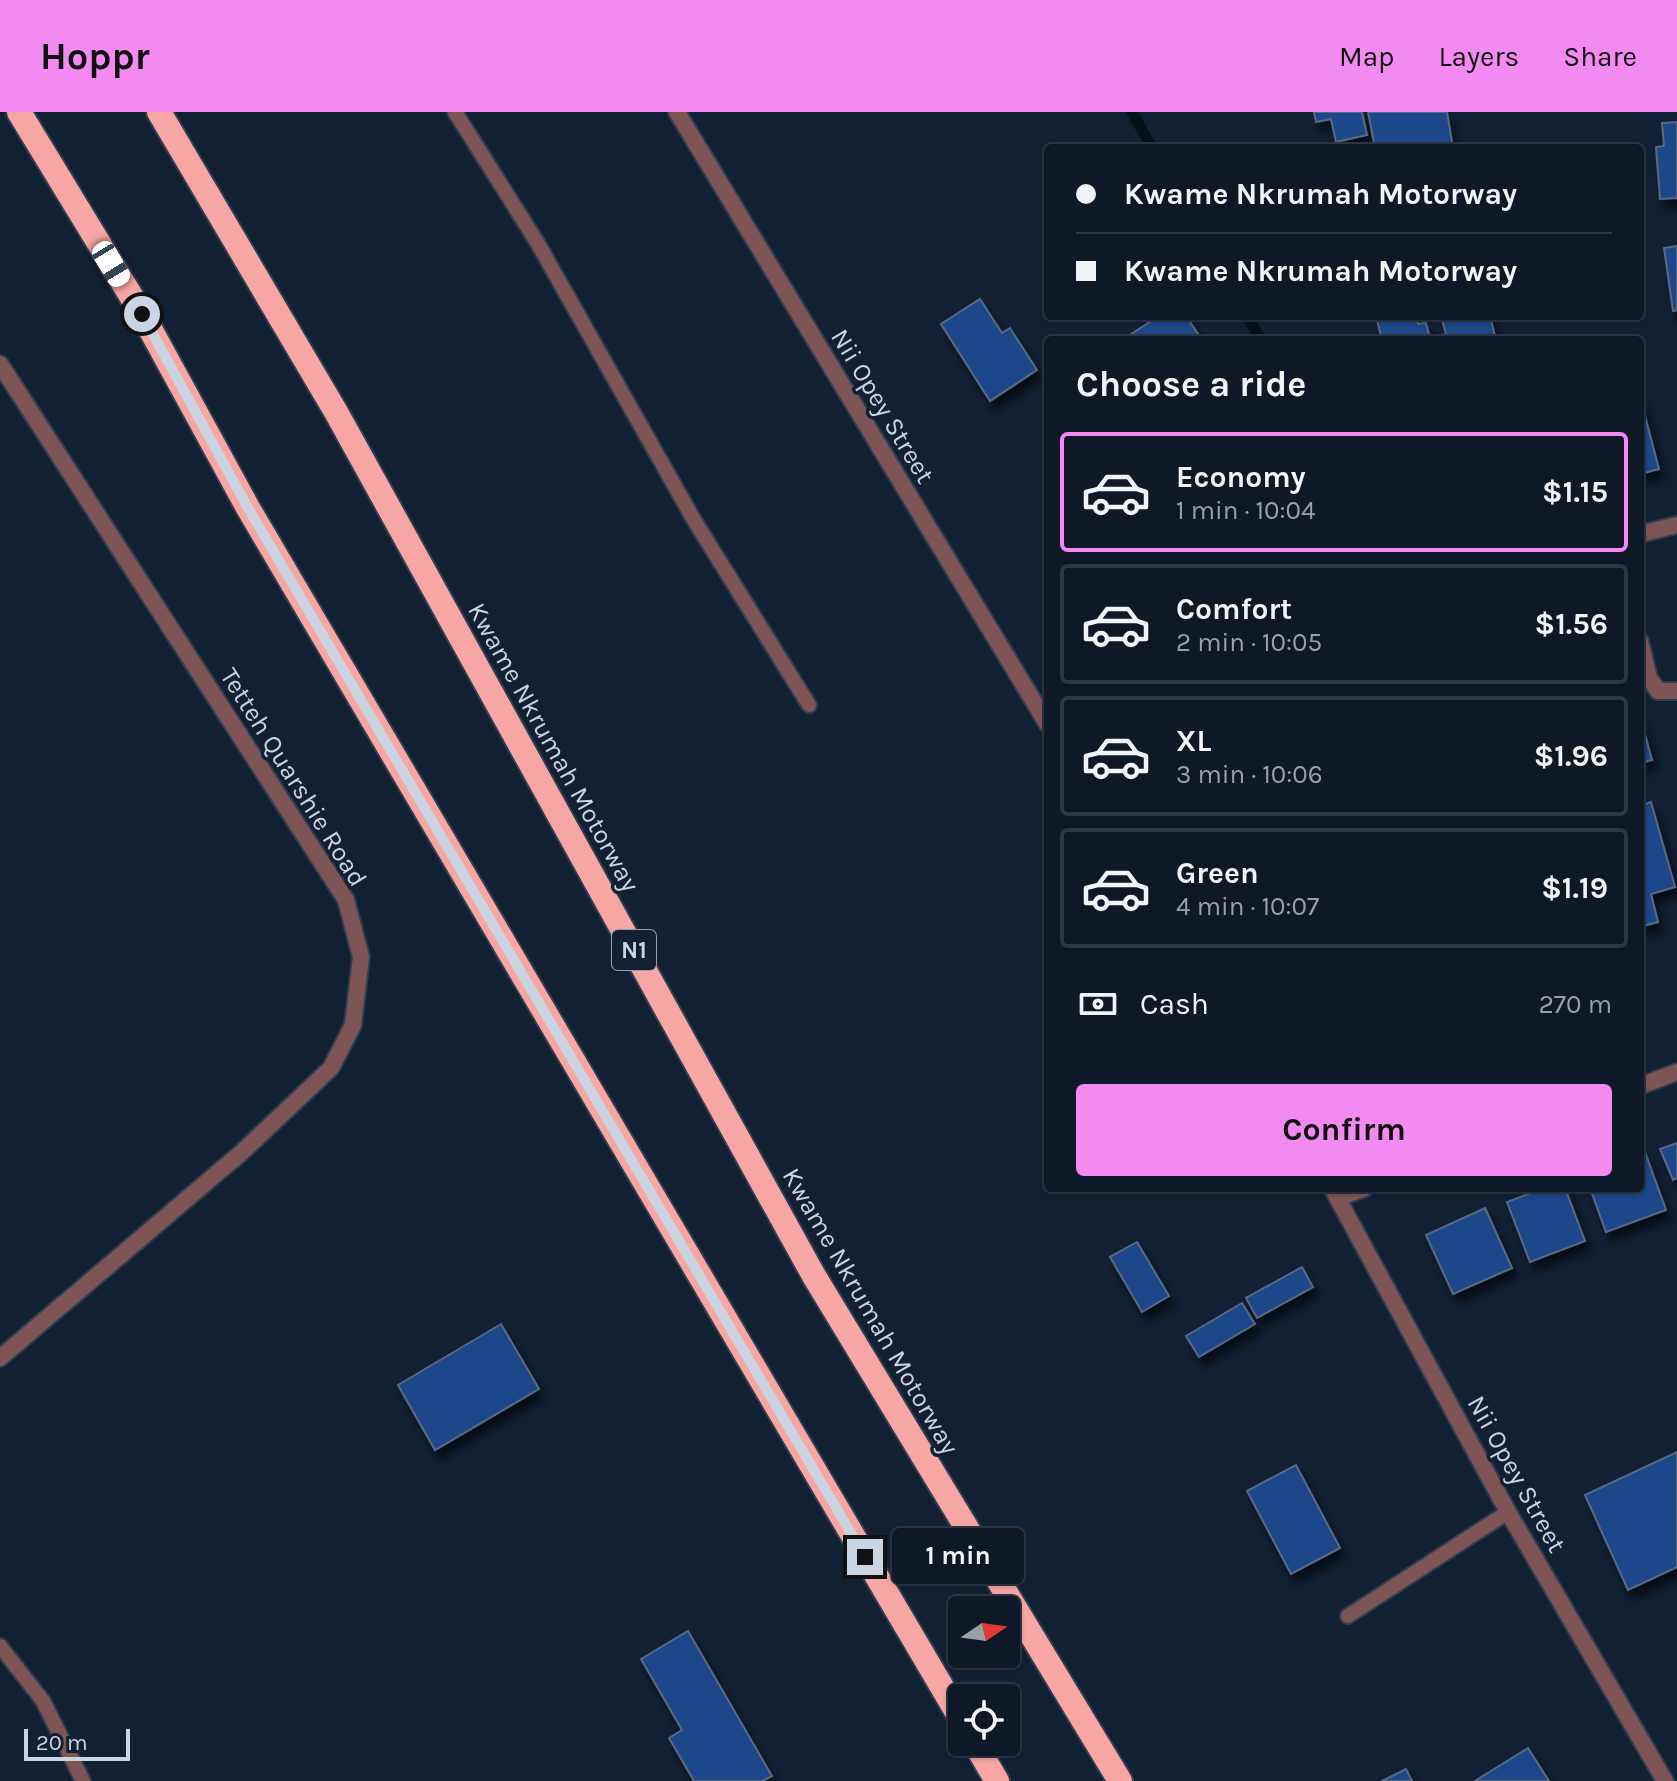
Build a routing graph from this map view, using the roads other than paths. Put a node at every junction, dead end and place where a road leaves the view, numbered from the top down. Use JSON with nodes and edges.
{"nodes":[{"id":1,"x":19,"y":112,"type":"edge"},
{"id":2,"x":159,"y":112,"type":"edge"},
{"id":3,"x":455,"y":112,"type":"edge"},
{"id":4,"x":677,"y":112,"type":"edge"},
{"id":5,"x":0,"y":364,"type":"edge"},
{"id":6,"x":1677,"y":525,"type":"edge"},
{"id":7,"x":1644,"y":533,"type":"edge"},
{"id":8,"x":1644,"y":657,"type":"edge"},
{"id":9,"x":1677,"y":691,"type":"edge"},
{"id":10,"x":809,"y":705,"type":"dead end"},
{"id":11,"x":1044,"y":718,"type":"edge"},
{"id":12,"x":1677,"y":1072,"type":"edge"},
{"id":13,"x":1644,"y":1084,"type":"edge"},
{"id":14,"x":1335,"y":1193,"type":"edge"},
{"id":15,"x":0,"y":1358,"type":"edge"},
{"id":16,"x":1508,"y":1512,"type":"junction"},
{"id":17,"x":1348,"y":1616,"type":"dead end"},
{"id":18,"x":0,"y":1646,"type":"edge"},
{"id":19,"x":948,"y":1697,"type":"edge"},
{"id":20,"x":982,"y":1756,"type":"edge"},
{"id":21,"x":83,"y":1781,"type":"edge"},
{"id":22,"x":997,"y":1781,"type":"edge"},
{"id":23,"x":1120,"y":1781,"type":"edge"},
{"id":24,"x":1665,"y":1781,"type":"edge"}],
"edges":[{"from":1,"to":19,"type":"highway"},
{"from":2,"to":23,"type":"highway","name":"Kwame Nkrumah Motorway","number":"N1"},
{"from":3,"to":10,"type":"lane"},
{"from":4,"to":11,"type":"street","name":"Nii Opey Street"},
{"from":5,"to":15,"type":"street","name":"Tetteh Quarshie Road"},
{"from":6,"to":7,"type":"street"},
{"from":8,"to":9,"type":"street"},
{"from":12,"to":13,"type":"street"},
{"from":14,"to":16,"type":"street","name":"Nii Opey Street"},
{"from":16,"to":17,"type":"lane"},
{"from":16,"to":24,"type":"street","name":"Nii Opey Street"},
{"from":18,"to":21,"type":"lane"},
{"from":20,"to":22,"type":"highway"}]}
